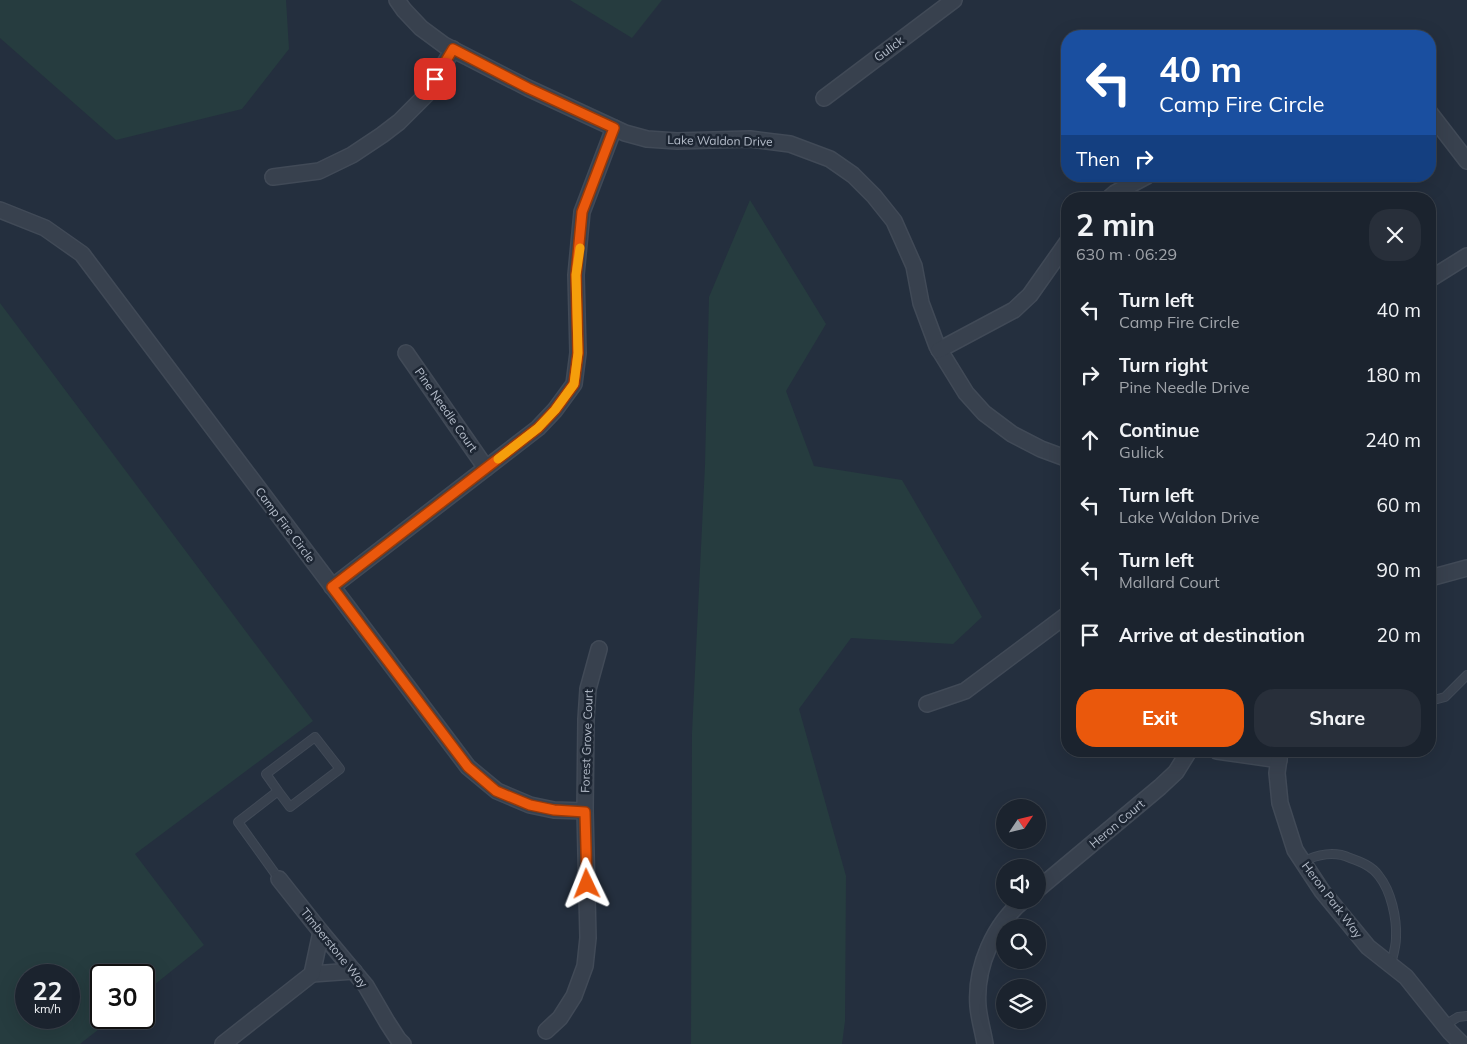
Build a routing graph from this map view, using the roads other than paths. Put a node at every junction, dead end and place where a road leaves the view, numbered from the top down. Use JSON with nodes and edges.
{"nodes":[{"id":1,"x":397,"y":0,"type":"edge"},
{"id":2,"x":954,"y":0,"type":"edge"},
{"id":3,"x":453,"y":49,"type":"junction"},
{"id":4,"x":824,"y":98,"type":"dead end"},
{"id":5,"x":1436,"y":121,"type":"edge"},
{"id":6,"x":614,"y":128,"type":"junction"},
{"id":7,"x":1467,"y":161,"type":"edge"},
{"id":8,"x":273,"y":177,"type":"dead end"},
{"id":9,"x":1135,"y":182,"type":"edge"},
{"id":10,"x":1115,"y":192,"type":"edge"},
{"id":11,"x":0,"y":210,"type":"edge"},
{"id":12,"x":1061,"y":251,"type":"edge"},
{"id":13,"x":1467,"y":256,"type":"edge"},
{"id":14,"x":1436,"y":275,"type":"edge"},
{"id":15,"x":939,"y":350,"type":"junction"},
{"id":16,"x":406,"y":353,"type":"dead end"},
{"id":17,"x":1061,"y":456,"type":"edge"},
{"id":18,"x":486,"y":468,"type":"junction"},
{"id":19,"x":1467,"y":568,"type":"edge"},
{"id":20,"x":1436,"y":576,"type":"edge"},
{"id":21,"x":332,"y":587,"type":"junction"},
{"id":22,"x":1061,"y":619,"type":"edge"},
{"id":23,"x":599,"y":649,"type":"dead end"},
{"id":24,"x":1467,"y":674,"type":"edge"},
{"id":25,"x":1436,"y":700,"type":"edge"},
{"id":26,"x":927,"y":704,"type":"dead end"},
{"id":27,"x":1185,"y":757,"type":"edge"},
{"id":28,"x":1279,"y":757,"type":"edge"},
{"id":29,"x":278,"y":791,"type":"junction"},
{"id":30,"x":585,"y":812,"type":"junction"},
{"id":31,"x":1303,"y":862,"type":"junction"},
{"id":32,"x":279,"y":879,"type":"joint"},
{"id":33,"x":1046,"y":882,"type":"edge"},
{"id":34,"x":1016,"y":909,"type":"edge"},
{"id":35,"x":320,"y":932,"type":"junction"},
{"id":36,"x":1391,"y":964,"type":"junction"},
{"id":37,"x":354,"y":971,"type":"junction"},
{"id":38,"x":312,"y":974,"type":"junction"},
{"id":39,"x":1467,"y":1016,"type":"edge"},
{"id":40,"x":1444,"y":1026,"type":"junction"},
{"id":41,"x":546,"y":1032,"type":"dead end"},
{"id":42,"x":224,"y":1044,"type":"edge"},
{"id":43,"x":403,"y":1044,"type":"edge"},
{"id":44,"x":985,"y":1044,"type":"edge"},
{"id":45,"x":1462,"y":1044,"type":"edge"}],
"edges":[{"from":1,"to":3,"type":"street","name":"Lake Waldon Drive"},
{"from":2,"to":4,"type":"street","name":"Gulick"},
{"from":3,"to":6,"type":"street","name":"Lake Waldon Drive"},
{"from":3,"to":8,"type":"street"},
{"from":5,"to":7,"type":"street"},
{"from":6,"to":15,"type":"street","name":"Lake Waldon Drive"},
{"from":6,"to":18,"type":"street"},
{"from":9,"to":10,"type":"street"},
{"from":11,"to":21,"type":"street","name":"Camp Fire Circle"},
{"from":12,"to":15,"type":"street"},
{"from":13,"to":14,"type":"street"},
{"from":15,"to":17,"type":"street","name":"Lake Waldon Drive"},
{"from":16,"to":18,"type":"street","name":"Pine Needle Court"},
{"from":18,"to":21,"type":"street"},
{"from":19,"to":20,"type":"street"},
{"from":21,"to":30,"type":"street","name":"Camp Fire Circle"},
{"from":22,"to":26,"type":"street"},
{"from":23,"to":30,"type":"street","name":"Forest Grove Court"},
{"from":24,"to":25,"type":"lane"},
{"from":27,"to":33,"type":"street","name":"Heron Court"},
{"from":28,"to":31,"type":"street","name":"Heron Park Way"},
{"from":29,"to":29,"type":"lane"},
{"from":29,"to":32,"type":"lane"},
{"from":30,"to":41,"type":"street","name":"Forest Grove Court"},
{"from":31,"to":36,"type":"street","name":"Heron Park Way"},
{"from":31,"to":36,"type":"lane"},
{"from":32,"to":35,"type":"street","name":"Timberstone Way"},
{"from":34,"to":44,"type":"street"},
{"from":35,"to":37,"type":"street","name":"Timberstone Way"},
{"from":35,"to":38,"type":"street"},
{"from":36,"to":40,"type":"street","name":"Heron Park Way"},
{"from":37,"to":38,"type":"street"},
{"from":37,"to":43,"type":"street","name":"Timberstone Way"},
{"from":38,"to":42,"type":"street"},
{"from":39,"to":40,"type":"lane"},
{"from":40,"to":45,"type":"street","name":"Heron Park Way"}]}
